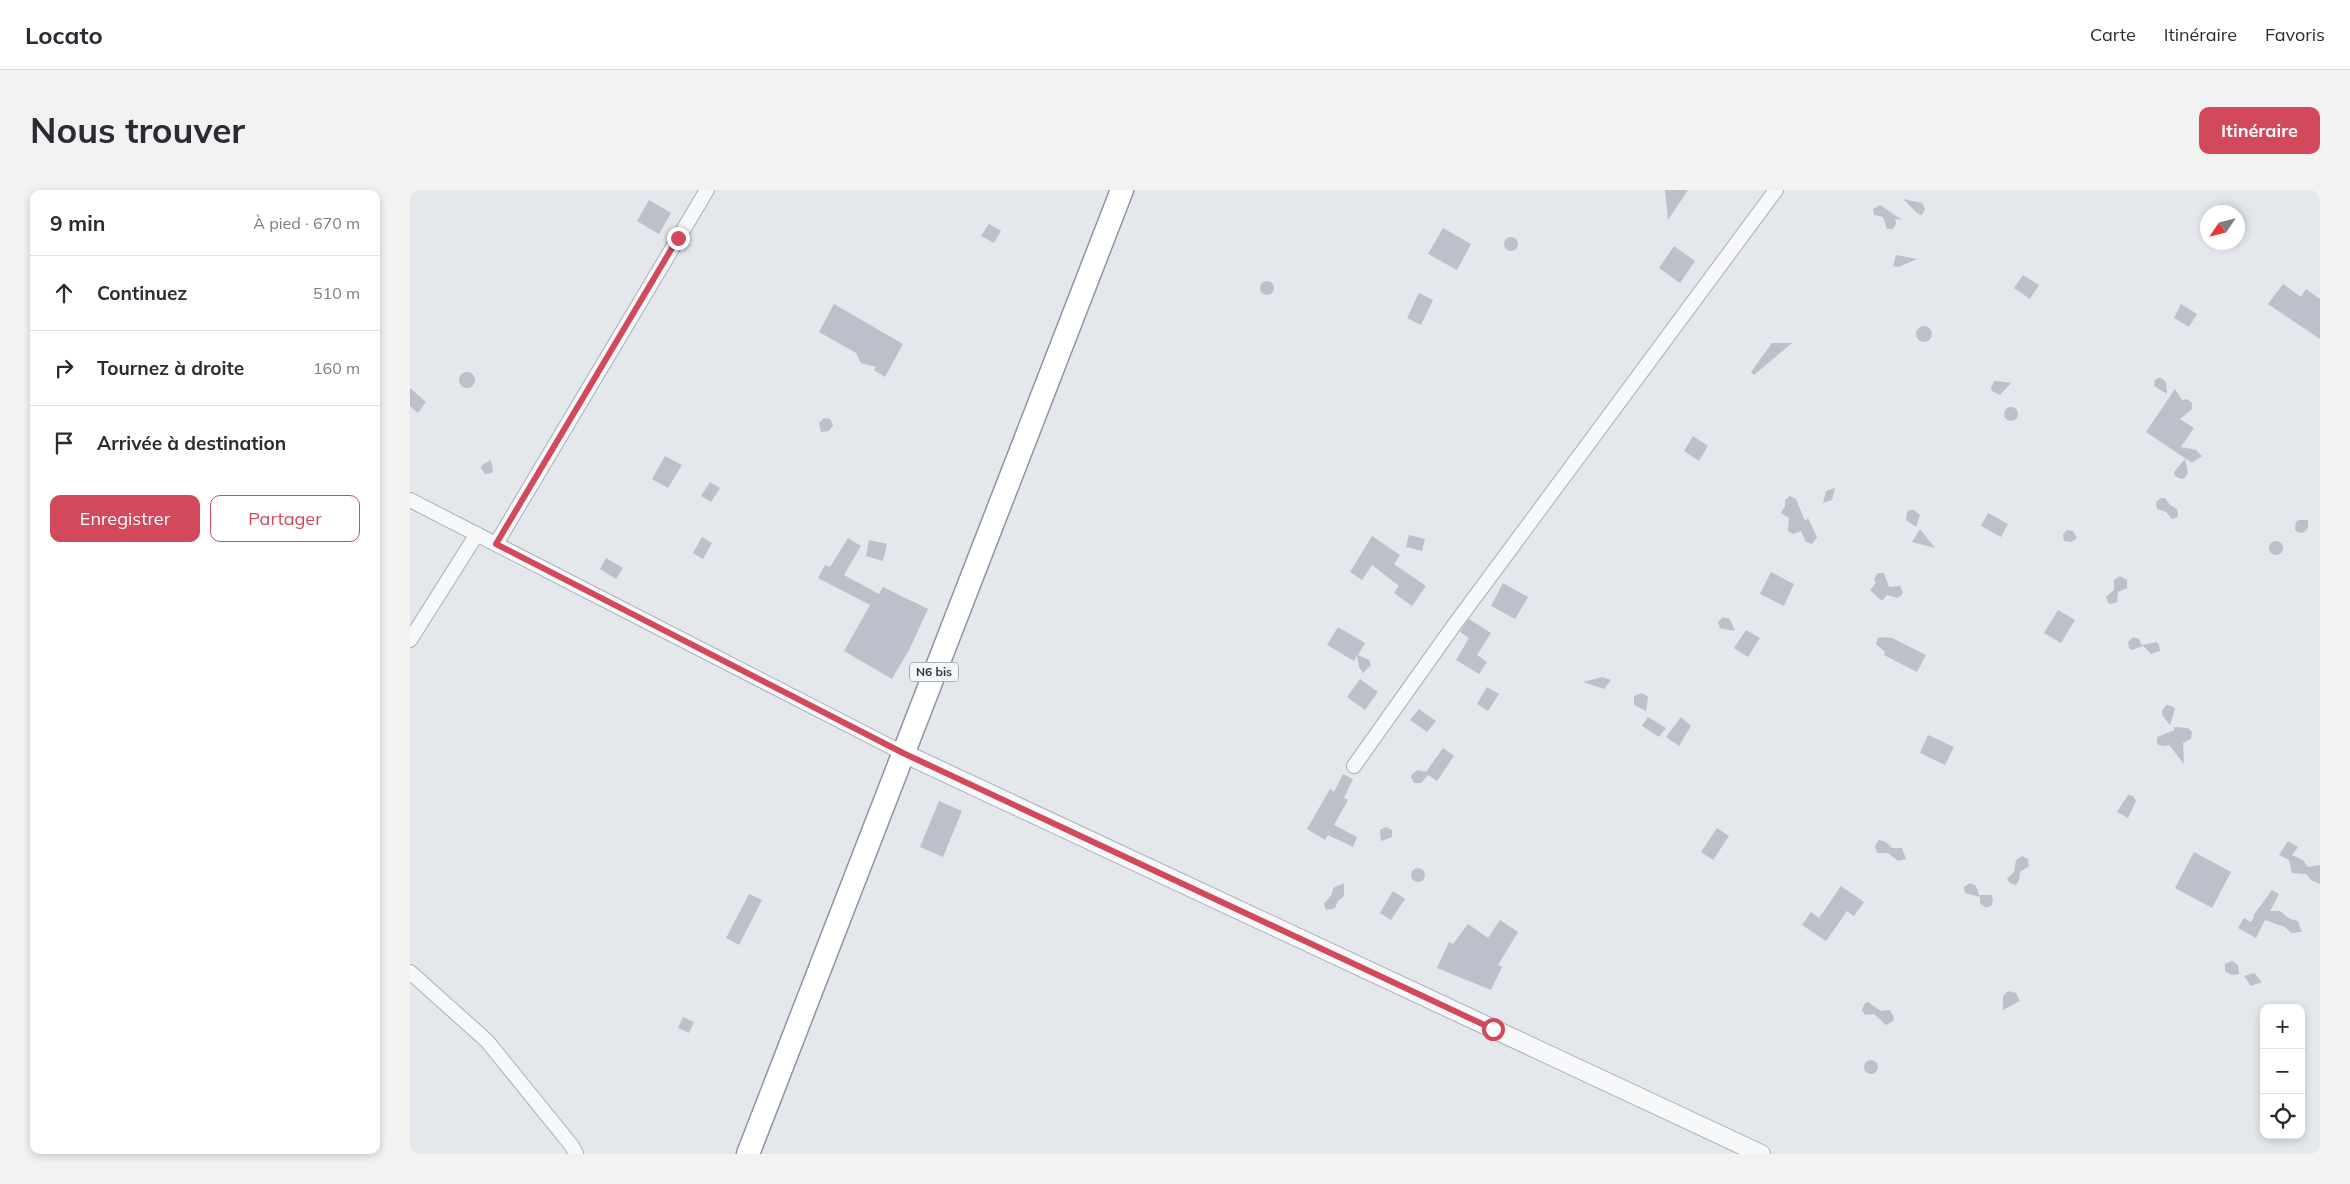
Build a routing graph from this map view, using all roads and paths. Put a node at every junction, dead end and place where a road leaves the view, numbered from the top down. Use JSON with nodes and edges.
{"nodes":[{"id":1,"x":707,"y":190,"type":"edge"},
{"id":2,"x":1122,"y":190,"type":"edge"},
{"id":3,"x":1776,"y":190,"type":"edge"},
{"id":4,"x":410,"y":500,"type":"edge"},
{"id":5,"x":477,"y":534,"type":"junction"},
{"id":6,"x":496,"y":544,"type":"junction"},
{"id":7,"x":410,"y":640,"type":"edge"},
{"id":8,"x":903,"y":753,"type":"junction"},
{"id":9,"x":1354,"y":766,"type":"dead end"},
{"id":10,"x":410,"y":972,"type":"edge"},
{"id":11,"x":576,"y":1154,"type":"edge"},
{"id":12,"x":748,"y":1154,"type":"edge"},
{"id":13,"x":1761,"y":1154,"type":"edge"}],
"edges":[{"from":1,"to":6,"type":"street"},
{"from":2,"to":8,"type":"highway","number":"N6 bis"},
{"from":3,"to":9,"type":"street"},
{"from":4,"to":5,"type":"street"},
{"from":5,"to":6,"type":"street"},
{"from":5,"to":7,"type":"street"},
{"from":6,"to":8,"type":"street"},
{"from":8,"to":12,"type":"highway","number":"N6 bis"},
{"from":8,"to":13,"type":"street"},
{"from":10,"to":11,"type":"street"}]}
